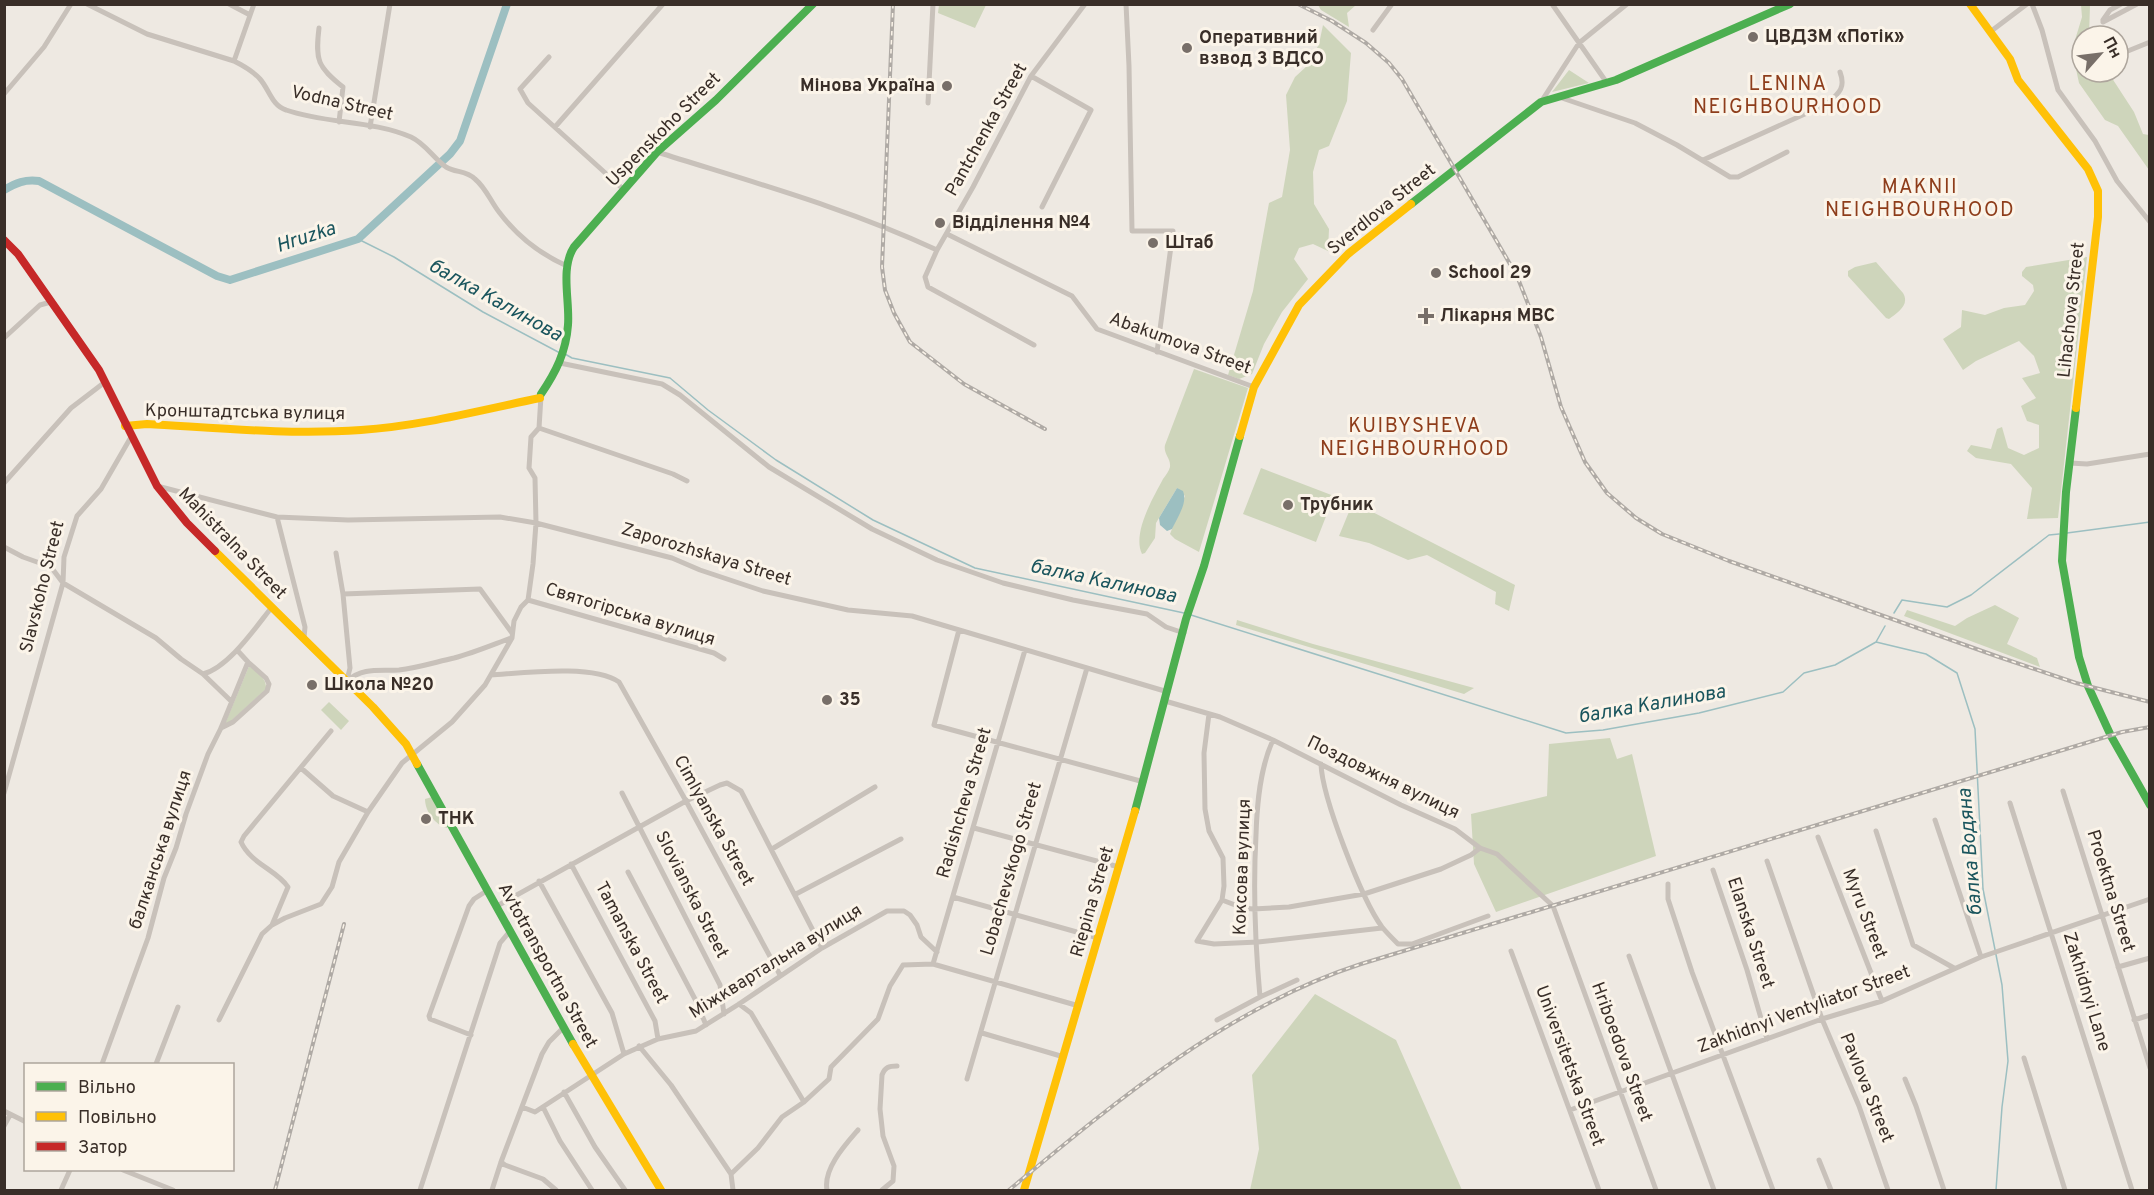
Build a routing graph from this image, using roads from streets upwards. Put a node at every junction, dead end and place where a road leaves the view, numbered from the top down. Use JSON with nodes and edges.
{"nodes":[{"id":1,"x":71,"y":4,"type":"edge"},
{"id":2,"x":87,"y":4,"type":"edge"},
{"id":3,"x":229,"y":4,"type":"edge"},
{"id":4,"x":254,"y":4,"type":"edge"},
{"id":5,"x":390,"y":4,"type":"edge"},
{"id":6,"x":663,"y":4,"type":"edge"},
{"id":7,"x":813,"y":4,"type":"edge"},
{"id":8,"x":933,"y":4,"type":"edge"},
{"id":9,"x":1085,"y":4,"type":"edge"},
{"id":10,"x":1126,"y":4,"type":"edge"},
{"id":11,"x":1392,"y":4,"type":"edge"},
{"id":12,"x":1552,"y":4,"type":"edge"},
{"id":13,"x":1627,"y":4,"type":"edge"},
{"id":14,"x":1790,"y":4,"type":"edge"},
{"id":15,"x":1970,"y":4,"type":"edge"},
{"id":16,"x":2027,"y":4,"type":"edge"},
{"id":17,"x":2032,"y":4,"type":"edge"},
{"id":18,"x":2121,"y":4,"type":"edge"},
{"id":19,"x":2137,"y":4,"type":"edge"},
{"id":20,"x":250,"y":15,"type":"junction"},
{"id":21,"x":319,"y":28,"type":"dead end"},
{"id":22,"x":1373,"y":30,"type":"dead end"},
{"id":23,"x":1990,"y":32,"type":"junction"},
{"id":24,"x":2150,"y":42,"type":"edge"},
{"id":25,"x":1579,"y":43,"type":"junction"},
{"id":26,"x":2130,"y":50,"type":"edge"},
{"id":27,"x":549,"y":57,"type":"dead end"},
{"id":28,"x":234,"y":61,"type":"junction"},
{"id":29,"x":1840,"y":72,"type":"dead end"},
{"id":30,"x":1031,"y":76,"type":"junction"},
{"id":31,"x":1607,"y":83,"type":"junction"},
{"id":32,"x":4,"y":94,"type":"edge"},
{"id":33,"x":1558,"y":97,"type":"junction"},
{"id":34,"x":1541,"y":102,"type":"junction"},
{"id":35,"x":928,"y":104,"type":"dead end"},
{"id":36,"x":339,"y":122,"type":"junction"},
{"id":37,"x":370,"y":127,"type":"junction"},
{"id":38,"x":555,"y":127,"type":"junction"},
{"id":39,"x":657,"y":152,"type":"junction"},
{"id":40,"x":1788,"y":152,"type":"dead end"},
{"id":41,"x":1703,"y":160,"type":"junction"},
{"id":42,"x":623,"y":189,"type":"junction"},
{"id":43,"x":1042,"y":207,"type":"dead end"},
{"id":44,"x":2150,"y":222,"type":"edge"},
{"id":45,"x":946,"y":234,"type":"junction"},
{"id":46,"x":4,"y":240,"type":"edge"},
{"id":47,"x":937,"y":250,"type":"junction"},
{"id":48,"x":567,"y":266,"type":"junction"},
{"id":49,"x":51,"y":302,"type":"junction"},
{"id":50,"x":4,"y":338,"type":"edge"},
{"id":51,"x":1034,"y":345,"type":"dead end"},
{"id":52,"x":1157,"y":352,"type":"junction"},
{"id":53,"x":560,"y":363,"type":"junction"},
{"id":54,"x":105,"y":382,"type":"junction"},
{"id":55,"x":1254,"y":387,"type":"junction"},
{"id":56,"x":541,"y":396,"type":"junction"},
{"id":57,"x":125,"y":426,"type":"junction"},
{"id":58,"x":140,"y":426,"type":"junction"},
{"id":59,"x":539,"y":428,"type":"junction"},
{"id":60,"x":131,"y":436,"type":"junction"},
{"id":61,"x":2150,"y":454,"type":"edge"},
{"id":62,"x":2070,"y":463,"type":"junction"},
{"id":63,"x":687,"y":481,"type":"dead end"},
{"id":64,"x":4,"y":483,"type":"edge"},
{"id":65,"x":157,"y":486,"type":"junction"},
{"id":66,"x":277,"y":517,"type":"junction"},
{"id":67,"x":536,"y":523,"type":"junction"},
{"id":68,"x":4,"y":547,"type":"edge"},
{"id":69,"x":336,"y":553,"type":"dead end"},
{"id":70,"x":63,"y":583,"type":"junction"},
{"id":71,"x":343,"y":594,"type":"junction"},
{"id":72,"x":528,"y":600,"type":"junction"},
{"id":73,"x":272,"y":607,"type":"junction"},
{"id":74,"x":1186,"y":619,"type":"joint"},
{"id":75,"x":959,"y":630,"type":"junction"},
{"id":76,"x":1184,"y":633,"type":"junction"},
{"id":77,"x":512,"y":635,"type":"junction"},
{"id":78,"x":304,"y":638,"type":"junction"},
{"id":79,"x":237,"y":650,"type":"junction"},
{"id":80,"x":1025,"y":650,"type":"junction"},
{"id":81,"x":724,"y":659,"type":"dead end"},
{"id":82,"x":248,"y":662,"type":"junction"},
{"id":83,"x":1087,"y":668,"type":"junction"},
{"id":84,"x":203,"y":674,"type":"junction"},
{"id":85,"x":491,"y":675,"type":"junction"},
{"id":86,"x":347,"y":681,"type":"junction"},
{"id":87,"x":1168,"y":692,"type":"junction"},
{"id":88,"x":231,"y":701,"type":"junction"},
{"id":89,"x":1166,"y":701,"type":"junction"},
{"id":90,"x":1209,"y":714,"type":"junction"},
{"id":91,"x":221,"y":728,"type":"junction"},
{"id":92,"x":331,"y":731,"type":"dead end"},
{"id":93,"x":1273,"y":740,"type":"junction"},
{"id":94,"x":998,"y":742,"type":"junction"},
{"id":95,"x":413,"y":754,"type":"junction"},
{"id":96,"x":1060,"y":759,"type":"junction"},
{"id":97,"x":1321,"y":764,"type":"junction"},
{"id":98,"x":301,"y":768,"type":"junction"},
{"id":99,"x":1144,"y":782,"type":"junction"},
{"id":100,"x":875,"y":787,"type":"dead end"},
{"id":101,"x":2063,"y":791,"type":"dead end"},
{"id":102,"x":4,"y":793,"type":"edge"},
{"id":103,"x":622,"y":793,"type":"dead end"},
{"id":104,"x":686,"y":801,"type":"junction"},
{"id":105,"x":2010,"y":803,"type":"dead end"},
{"id":106,"x":2150,"y":805,"type":"edge"},
{"id":107,"x":369,"y":812,"type":"junction"},
{"id":108,"x":1935,"y":820,"type":"dead end"},
{"id":109,"x":640,"y":826,"type":"junction"},
{"id":110,"x":974,"y":828,"type":"junction"},
{"id":111,"x":1876,"y":831,"type":"dead end"},
{"id":112,"x":1818,"y":837,"type":"dead end"},
{"id":113,"x":901,"y":839,"type":"dead end"},
{"id":114,"x":1035,"y":846,"type":"junction"},
{"id":115,"x":1480,"y":848,"type":"junction"},
{"id":116,"x":772,"y":849,"type":"junction"},
{"id":117,"x":1767,"y":861,"type":"dead end"},
{"id":118,"x":571,"y":864,"type":"junction"},
{"id":119,"x":1119,"y":867,"type":"junction"},
{"id":120,"x":1713,"y":870,"type":"dead end"},
{"id":121,"x":628,"y":872,"type":"dead end"},
{"id":122,"x":539,"y":881,"type":"junction"},
{"id":123,"x":1668,"y":884,"type":"dead end"},
{"id":124,"x":488,"y":890,"type":"junction"},
{"id":125,"x":796,"y":894,"type":"junction"},
{"id":126,"x":1364,"y":894,"type":"junction"},
{"id":127,"x":953,"y":897,"type":"junction"},
{"id":128,"x":2150,"y":899,"type":"edge"},
{"id":129,"x":1222,"y":900,"type":"junction"},
{"id":130,"x":497,"y":906,"type":"junction"},
{"id":131,"x":1253,"y":909,"type":"junction"},
{"id":132,"x":1015,"y":914,"type":"junction"},
{"id":133,"x":2102,"y":915,"type":"junction"},
{"id":134,"x":1488,"y":916,"type":"dead end"},
{"id":135,"x":1558,"y":924,"type":"joint"},
{"id":136,"x":272,"y":925,"type":"junction"},
{"id":137,"x":1382,"y":928,"type":"junction"},
{"id":138,"x":510,"y":931,"type":"junction"},
{"id":139,"x":2052,"y":932,"type":"junction"},
{"id":140,"x":1098,"y":938,"type":"junction"},
{"id":141,"x":1254,"y":942,"type":"junction"},
{"id":142,"x":822,"y":948,"type":"junction"},
{"id":143,"x":1511,"y":951,"type":"dead end"},
{"id":144,"x":937,"y":952,"type":"junction"},
{"id":145,"x":1629,"y":956,"type":"dead end"},
{"id":146,"x":1981,"y":957,"type":"junction"},
{"id":147,"x":2150,"y":958,"type":"edge"},
{"id":148,"x":933,"y":964,"type":"junction"},
{"id":149,"x":1954,"y":968,"type":"junction"},
{"id":150,"x":2118,"y":968,"type":"junction"},
{"id":151,"x":780,"y":975,"type":"junction"},
{"id":152,"x":1297,"y":980,"type":"dead end"},
{"id":153,"x":995,"y":983,"type":"junction"},
{"id":154,"x":1260,"y":997,"type":"junction"},
{"id":155,"x":1882,"y":1001,"type":"junction"},
{"id":156,"x":740,"y":1004,"type":"junction"},
{"id":157,"x":1079,"y":1006,"type":"junction"},
{"id":158,"x":178,"y":1007,"type":"dead end"},
{"id":159,"x":724,"y":1014,"type":"junction"},
{"id":160,"x":2150,"y":1015,"type":"edge"},
{"id":161,"x":1822,"y":1019,"type":"junction"},
{"id":162,"x":219,"y":1020,"type":"dead end"},
{"id":163,"x":1217,"y":1020,"type":"dead end"},
{"id":164,"x":2134,"y":1020,"type":"junction"},
{"id":165,"x":706,"y":1025,"type":"junction"},
{"id":166,"x":564,"y":1027,"type":"junction"},
{"id":167,"x":982,"y":1033,"type":"junction"},
{"id":168,"x":471,"y":1035,"type":"junction"},
{"id":169,"x":658,"y":1039,"type":"junction"},
{"id":170,"x":1767,"y":1039,"type":"junction"},
{"id":171,"x":639,"y":1046,"type":"junction"},
{"id":172,"x":624,"y":1054,"type":"junction"},
{"id":173,"x":1722,"y":1056,"type":"junction"},
{"id":174,"x":1064,"y":1057,"type":"junction"},
{"id":175,"x":2024,"y":1058,"type":"dead end"},
{"id":176,"x":103,"y":1063,"type":"edge"},
{"id":177,"x":157,"y":1063,"type":"edge"},
{"id":178,"x":897,"y":1066,"type":"dead end"},
{"id":179,"x":2150,"y":1068,"type":"edge"},
{"id":180,"x":590,"y":1075,"type":"junction"},
{"id":181,"x":1672,"y":1075,"type":"junction"},
{"id":182,"x":967,"y":1079,"type":"dead end"},
{"id":183,"x":1905,"y":1079,"type":"dead end"},
{"id":184,"x":564,"y":1092,"type":"junction"},
{"id":185,"x":1620,"y":1093,"type":"junction"},
{"id":186,"x":804,"y":1102,"type":"junction"},
{"id":187,"x":522,"y":1107,"type":"junction"},
{"id":188,"x":543,"y":1107,"type":"junction"},
{"id":189,"x":1570,"y":1110,"type":"junction"},
{"id":190,"x":7,"y":1113,"type":"edge"},
{"id":191,"x":24,"y":1121,"type":"edge"},
{"id":192,"x":4,"y":1126,"type":"edge"},
{"id":193,"x":858,"y":1130,"type":"dead end"},
{"id":194,"x":1820,"y":1160,"type":"dead end"},
{"id":195,"x":501,"y":1162,"type":"junction"},
{"id":196,"x":70,"y":1171,"type":"edge"},
{"id":197,"x":125,"y":1171,"type":"edge"},
{"id":198,"x":731,"y":1174,"type":"junction"},
{"id":199,"x":161,"y":1188,"type":"edge"},
{"id":200,"x":61,"y":1191,"type":"edge"},
{"id":201,"x":173,"y":1191,"type":"edge"},
{"id":202,"x":420,"y":1191,"type":"edge"},
{"id":203,"x":492,"y":1191,"type":"edge"},
{"id":204,"x":556,"y":1191,"type":"edge"},
{"id":205,"x":592,"y":1191,"type":"edge"},
{"id":206,"x":625,"y":1191,"type":"edge"},
{"id":207,"x":661,"y":1191,"type":"edge"},
{"id":208,"x":733,"y":1191,"type":"edge"},
{"id":209,"x":827,"y":1191,"type":"edge"},
{"id":210,"x":882,"y":1191,"type":"edge"},
{"id":211,"x":1024,"y":1191,"type":"edge"},
{"id":212,"x":1599,"y":1191,"type":"edge"},
{"id":213,"x":1656,"y":1191,"type":"edge"},
{"id":214,"x":1714,"y":1191,"type":"edge"},
{"id":215,"x":1773,"y":1191,"type":"edge"},
{"id":216,"x":1831,"y":1191,"type":"edge"},
{"id":217,"x":1888,"y":1191,"type":"edge"},
{"id":218,"x":1944,"y":1191,"type":"edge"},
{"id":219,"x":2065,"y":1191,"type":"edge"},
{"id":220,"x":2132,"y":1191,"type":"edge"}],
"edges":[{"from":1,"to":32,"type":"street"},
{"from":2,"to":28,"type":"street","name":"Vodna Street"},
{"from":3,"to":20,"type":"street"},
{"from":4,"to":20,"type":"street"},
{"from":5,"to":37,"type":"street"},
{"from":6,"to":38,"type":"street"},
{"from":7,"to":39,"type":"street","name":"Uspenskoho Street"},
{"from":8,"to":35,"type":"street"},
{"from":9,"to":30,"type":"street","name":"Pantchenka Street"},
{"from":10,"to":52,"type":"street"},
{"from":11,"to":22,"type":"street"},
{"from":12,"to":25,"type":"street"},
{"from":13,"to":25,"type":"street"},
{"from":14,"to":31,"type":"street","name":"Sverdlova Street"},
{"from":15,"to":23,"type":"street","name":"Lihachova Street"},
{"from":16,"to":23,"type":"street"},
{"from":17,"to":44,"type":"street"},
{"from":18,"to":19,"type":"street"},
{"from":20,"to":28,"type":"street"},
{"from":21,"to":36,"type":"street"},
{"from":23,"to":62,"type":"street","name":"Lihachova Street"},
{"from":24,"to":26,"type":"street"},
{"from":25,"to":31,"type":"street"},
{"from":25,"to":34,"type":"street"},
{"from":27,"to":38,"type":"street"},
{"from":28,"to":36,"type":"street","name":"Vodna Street"},
{"from":29,"to":41,"type":"street"},
{"from":30,"to":43,"type":"street"},
{"from":30,"to":45,"type":"street","name":"Pantchenka Street"},
{"from":31,"to":33,"type":"street","name":"Sverdlova Street"},
{"from":33,"to":34,"type":"street","name":"Sverdlova Street"},
{"from":33,"to":41,"type":"street"},
{"from":34,"to":55,"type":"street","name":"Sverdlova Street"},
{"from":36,"to":37,"type":"street","name":"Vodna Street"},
{"from":37,"to":48,"type":"street","name":"Vodna Street"},
{"from":38,"to":42,"type":"street"},
{"from":39,"to":42,"type":"street","name":"Uspenskoho Street"},
{"from":39,"to":47,"type":"street"},
{"from":40,"to":41,"type":"street"},
{"from":42,"to":48,"type":"street","name":"Uspenskoho Street"},
{"from":45,"to":47,"type":"street","name":"Pantchenka Street"},
{"from":45,"to":52,"type":"street","name":"Abakumova Street"},
{"from":46,"to":49,"type":"street","name":"Mahistralna Street"},
{"from":47,"to":51,"type":"street","name":"Pantchenka Street"},
{"from":48,"to":53,"type":"street","name":"Uspenskoho Street"},
{"from":49,"to":50,"type":"street"},
{"from":49,"to":54,"type":"street","name":"Mahistralna Street"},
{"from":52,"to":55,"type":"street","name":"Abakumova Street"},
{"from":53,"to":56,"type":"street","name":"Uspenskoho Street"},
{"from":53,"to":76,"type":"street"},
{"from":54,"to":57,"type":"street","name":"Mahistralna Street"},
{"from":54,"to":64,"type":"street"},
{"from":55,"to":74,"type":"street","name":"Sverdlova Street"},
{"from":56,"to":58,"type":"street","name":"Кронштадтська вулиця"},
{"from":56,"to":59,"type":"street"},
{"from":57,"to":58,"type":"street","name":"Кронштадтська вулиця"},
{"from":57,"to":60,"type":"street","name":"Mahistralna Street"},
{"from":58,"to":60,"type":"street"},
{"from":59,"to":63,"type":"street"},
{"from":59,"to":67,"type":"street"},
{"from":60,"to":65,"type":"street","name":"Mahistralna Street"},
{"from":60,"to":70,"type":"street","name":"Slavskoho Street"},
{"from":61,"to":62,"type":"street"},
{"from":62,"to":106,"type":"street","name":"Lihachova Street"},
{"from":65,"to":66,"type":"street","name":"Zaporozhskaya Street"},
{"from":65,"to":73,"type":"street","name":"Mahistralna Street"},
{"from":66,"to":67,"type":"street","name":"Zaporozhskaya Street"},
{"from":66,"to":78,"type":"street"},
{"from":67,"to":72,"type":"street"},
{"from":67,"to":75,"type":"street","name":"Zaporozhskaya Street"},
{"from":68,"to":70,"type":"street"},
{"from":69,"to":71,"type":"street"},
{"from":70,"to":84,"type":"street"},
{"from":70,"to":102,"type":"street","name":"Slavskoho Street"},
{"from":71,"to":77,"type":"street"},
{"from":71,"to":86,"type":"street"},
{"from":72,"to":77,"type":"street"},
{"from":72,"to":81,"type":"street","name":"Святогірська вулиця"},
{"from":73,"to":78,"type":"street","name":"Mahistralna Street"},
{"from":73,"to":79,"type":"street"},
{"from":74,"to":76,"type":"street","name":"Riepina Street"},
{"from":75,"to":80,"type":"street","name":"Zaporozhskaya Street"},
{"from":75,"to":94,"type":"street"},
{"from":76,"to":87,"type":"street","name":"Riepina Street"},
{"from":77,"to":85,"type":"street"},
{"from":77,"to":86,"type":"street"},
{"from":78,"to":86,"type":"street","name":"Mahistralna Street"},
{"from":79,"to":82,"type":"street"},
{"from":79,"to":84,"type":"street"},
{"from":80,"to":83,"type":"street","name":"Zaporozhskaya Street"},
{"from":80,"to":94,"type":"street","name":"Radishcheva Street"},
{"from":82,"to":88,"type":"street","name":"балканська вулиця"},
{"from":82,"to":91,"type":"street"},
{"from":83,"to":87,"type":"street","name":"Zaporozhskaya Street"},
{"from":83,"to":96,"type":"street","name":"Lobachevskogo Street"},
{"from":84,"to":88,"type":"street"},
{"from":85,"to":95,"type":"street"},
{"from":85,"to":104,"type":"street","name":"Cimlyanska Street"},
{"from":86,"to":95,"type":"street","name":"Mahistralna Street"},
{"from":87,"to":89,"type":"street","name":"Riepina Street"},
{"from":88,"to":91,"type":"street","name":"балканська вулиця"},
{"from":89,"to":90,"type":"street","name":"Поздовжня вулиця"},
{"from":89,"to":99,"type":"street","name":"Riepina Street"},
{"from":90,"to":93,"type":"street","name":"Поздовжня вулиця"},
{"from":90,"to":129,"type":"street"},
{"from":91,"to":176,"type":"street","name":"балканська вулиця"},
{"from":92,"to":98,"type":"street"},
{"from":93,"to":97,"type":"street","name":"Поздовжня вулиця"},
{"from":93,"to":131,"type":"street","name":"Коксова вулиця"},
{"from":94,"to":96,"type":"street"},
{"from":94,"to":110,"type":"street","name":"Radishcheva Street"},
{"from":95,"to":107,"type":"street"},
{"from":95,"to":124,"type":"street","name":"Avtotransportna Street"},
{"from":96,"to":99,"type":"street"},
{"from":96,"to":114,"type":"street","name":"Lobachevskogo Street"},
{"from":97,"to":115,"type":"street","name":"Поздовжня вулиця"},
{"from":97,"to":126,"type":"street"},
{"from":98,"to":107,"type":"street"},
{"from":98,"to":136,"type":"street"},
{"from":99,"to":119,"type":"street","name":"Riepina Street"},
{"from":100,"to":116,"type":"street"},
{"from":101,"to":133,"type":"street","name":"Proektna Street"},
{"from":103,"to":109,"type":"street","name":"Slovianska Street"},
{"from":104,"to":109,"type":"street"},
{"from":104,"to":116,"type":"street"},
{"from":104,"to":151,"type":"street","name":"Cimlyanska Street"},
{"from":105,"to":139,"type":"street","name":"Zakhidnyi Lane"},
{"from":107,"to":136,"type":"street"},
{"from":108,"to":146,"type":"street"},
{"from":109,"to":118,"type":"street"},
{"from":109,"to":159,"type":"street","name":"Slovianska Street"},
{"from":110,"to":114,"type":"street"},
{"from":110,"to":127,"type":"street","name":"Radishcheva Street"},
{"from":111,"to":149,"type":"street"},
{"from":112,"to":155,"type":"street","name":"Myru Street"},
{"from":113,"to":125,"type":"street"},
{"from":114,"to":119,"type":"street"},
{"from":114,"to":132,"type":"street","name":"Lobachevskogo Street"},
{"from":115,"to":126,"type":"street"},
{"from":115,"to":135,"type":"street","name":"Поздовжня вулиця"},
{"from":116,"to":125,"type":"street"},
{"from":117,"to":161,"type":"street","name":"Pavlova Street"},
{"from":118,"to":122,"type":"street"},
{"from":118,"to":169,"type":"street","name":"Tamanska Street"},
{"from":119,"to":140,"type":"street","name":"Riepina Street"},
{"from":120,"to":170,"type":"street","name":"Elanska Street"},
{"from":121,"to":165,"type":"street"},
{"from":122,"to":130,"type":"street"},
{"from":122,"to":172,"type":"street"},
{"from":123,"to":173,"type":"street"},
{"from":124,"to":130,"type":"street","name":"Avtotransportna Street"},
{"from":124,"to":168,"type":"street"},
{"from":125,"to":142,"type":"street"},
{"from":126,"to":131,"type":"street"},
{"from":126,"to":137,"type":"street"},
{"from":127,"to":132,"type":"street"},
{"from":127,"to":144,"type":"street","name":"Radishcheva Street"},
{"from":128,"to":133,"type":"street","name":"Zakhidnyi Ventyliator Street"},
{"from":129,"to":131,"type":"street"},
{"from":129,"to":141,"type":"street"},
{"from":130,"to":138,"type":"street","name":"Avtotransportna Street"},
{"from":131,"to":141,"type":"street","name":"Коксова вулиця"},
{"from":132,"to":140,"type":"street"},
{"from":132,"to":153,"type":"street","name":"Lobachevskogo Street"},
{"from":133,"to":139,"type":"street","name":"Zakhidnyi Ventyliator Street"},
{"from":133,"to":150,"type":"street","name":"Proektna Street"},
{"from":134,"to":137,"type":"street"},
{"from":135,"to":185,"type":"street","name":"Hriboedova Street"},
{"from":136,"to":162,"type":"street"},
{"from":137,"to":141,"type":"street"},
{"from":138,"to":166,"type":"street","name":"Avtotransportna Street"},
{"from":138,"to":168,"type":"street"},
{"from":139,"to":146,"type":"street","name":"Zakhidnyi Ventyliator Street"},
{"from":139,"to":220,"type":"street","name":"Zakhidnyi Lane"},
{"from":140,"to":157,"type":"street","name":"Riepina Street"},
{"from":141,"to":154,"type":"street","name":"Коксова вулиця"},
{"from":142,"to":144,"type":"street","name":"Міжквартальна вулиця"},
{"from":142,"to":151,"type":"street","name":"Міжквартальна вулиця"},
{"from":143,"to":189,"type":"street","name":"Universitetska Street"},
{"from":144,"to":148,"type":"street","name":"Radishcheva Street"},
{"from":145,"to":181,"type":"street"},
{"from":146,"to":149,"type":"street","name":"Zakhidnyi Ventyliator Street"},
{"from":147,"to":150,"type":"street"},
{"from":148,"to":153,"type":"street"},
{"from":148,"to":186,"type":"street"},
{"from":149,"to":155,"type":"street","name":"Zakhidnyi Ventyliator Street"},
{"from":150,"to":164,"type":"street","name":"Proektna Street"},
{"from":151,"to":156,"type":"street","name":"Міжквартальна вулиця"},
{"from":152,"to":154,"type":"street"},
{"from":153,"to":157,"type":"street"},
{"from":153,"to":167,"type":"street","name":"Lobachevskogo Street"},
{"from":154,"to":163,"type":"street"},
{"from":155,"to":161,"type":"street","name":"Zakhidnyi Ventyliator Street"},
{"from":156,"to":159,"type":"street","name":"Міжквартальна вулиця"},
{"from":156,"to":186,"type":"street"},
{"from":157,"to":174,"type":"street","name":"Riepina Street"},
{"from":158,"to":177,"type":"street"},
{"from":159,"to":165,"type":"street","name":"Міжквартальна вулиця"},
{"from":160,"to":164,"type":"street"},
{"from":161,"to":170,"type":"street","name":"Zakhidnyi Ventyliator Street"},
{"from":161,"to":217,"type":"street","name":"Pavlova Street"},
{"from":164,"to":179,"type":"street","name":"Proektna Street"},
{"from":165,"to":169,"type":"street","name":"Міжквартальна вулиця"},
{"from":166,"to":180,"type":"street","name":"Avtotransportna Street"},
{"from":166,"to":187,"type":"street"},
{"from":167,"to":174,"type":"street"},
{"from":167,"to":182,"type":"street","name":"Lobachevskogo Street"},
{"from":168,"to":202,"type":"street"},
{"from":169,"to":171,"type":"street","name":"Міжквартальна вулиця"},
{"from":170,"to":173,"type":"street","name":"Zakhidnyi Ventyliator Street"},
{"from":171,"to":172,"type":"street","name":"Міжквартальна вулиця"},
{"from":171,"to":198,"type":"street"},
{"from":172,"to":180,"type":"street","name":"Міжквартальна вулиця"},
{"from":173,"to":181,"type":"street","name":"Zakhidnyi Ventyliator Street"},
{"from":173,"to":215,"type":"street"},
{"from":174,"to":211,"type":"street","name":"Riepina Street"},
{"from":175,"to":219,"type":"street"},
{"from":178,"to":210,"type":"street"},
{"from":180,"to":184,"type":"street","name":"Міжквартальна вулиця"},
{"from":180,"to":207,"type":"street","name":"Avtotransportna Street"},
{"from":181,"to":185,"type":"street","name":"Zakhidnyi Ventyliator Street"},
{"from":181,"to":214,"type":"street"},
{"from":183,"to":218,"type":"street"},
{"from":184,"to":188,"type":"street","name":"Міжквартальна вулиця"},
{"from":184,"to":206,"type":"street"},
{"from":185,"to":189,"type":"street","name":"Zakhidnyi Ventyliator Street"},
{"from":185,"to":213,"type":"street","name":"Hriboedova Street"},
{"from":186,"to":198,"type":"street"},
{"from":187,"to":188,"type":"street"},
{"from":187,"to":195,"type":"street"},
{"from":188,"to":205,"type":"street"},
{"from":189,"to":212,"type":"street","name":"Universitetska Street"},
{"from":190,"to":191,"type":"street"},
{"from":190,"to":192,"type":"street"},
{"from":193,"to":209,"type":"street"},
{"from":194,"to":216,"type":"street"},
{"from":195,"to":203,"type":"street"},
{"from":195,"to":204,"type":"street"},
{"from":196,"to":200,"type":"street"},
{"from":197,"to":199,"type":"street"},
{"from":198,"to":208,"type":"street"},
{"from":199,"to":201,"type":"street"}]}
